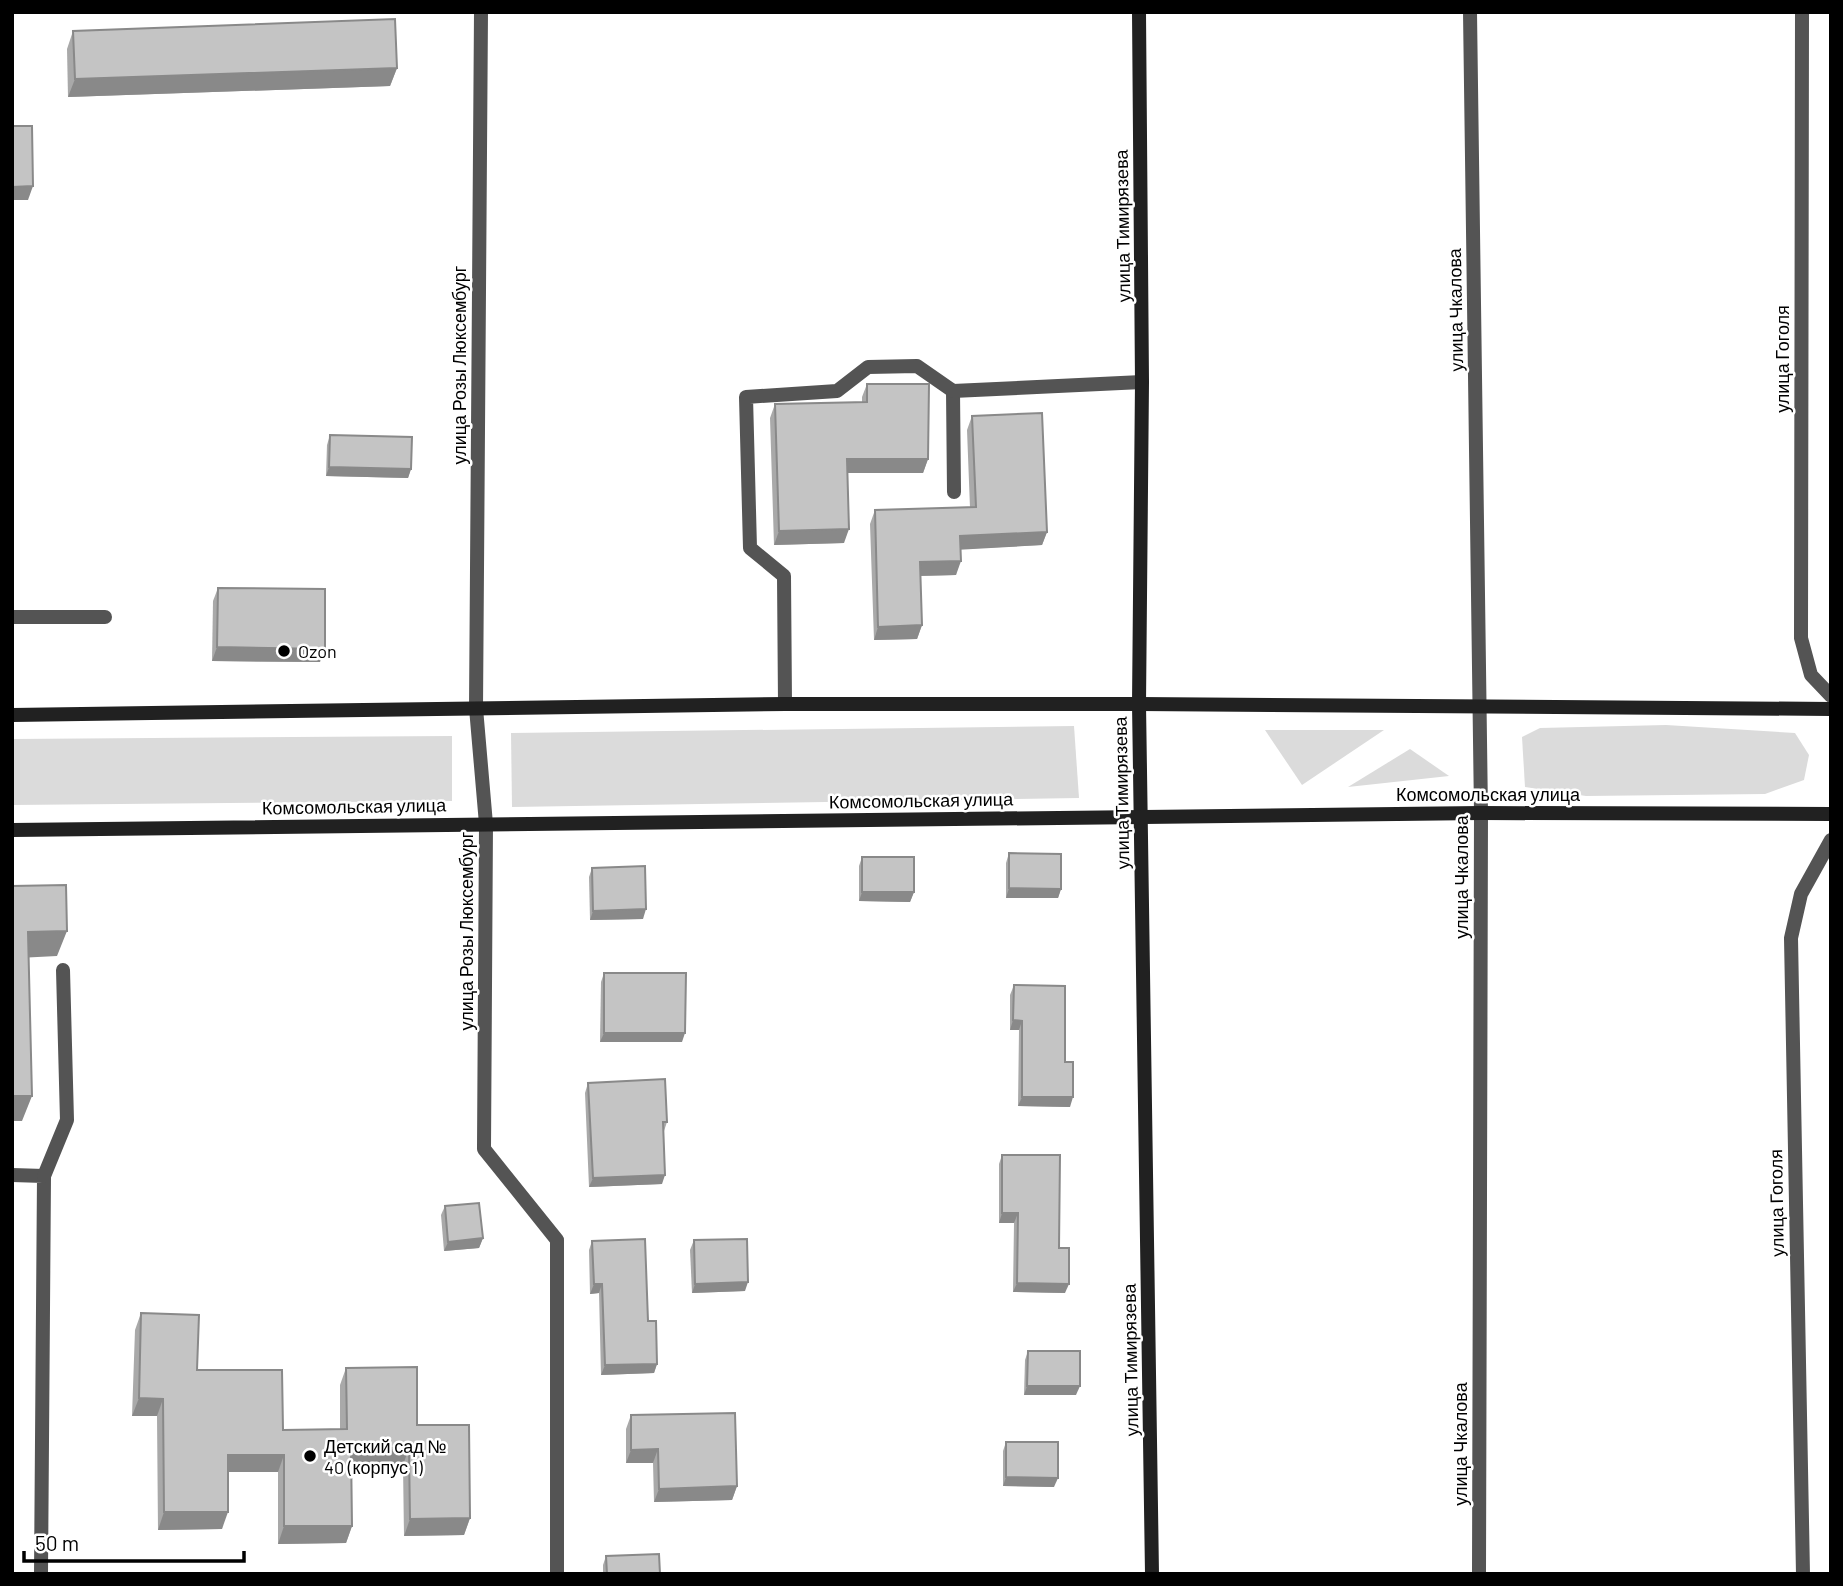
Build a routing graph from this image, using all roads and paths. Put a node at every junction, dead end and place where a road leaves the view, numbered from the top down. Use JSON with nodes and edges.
{"nodes":[{"id":1,"x":481,"y":12,"type":"edge"},
{"id":2,"x":1139,"y":12,"type":"edge"},
{"id":3,"x":1470,"y":12,"type":"edge"},
{"id":4,"x":1802,"y":12,"type":"edge"},
{"id":5,"x":1142,"y":382,"type":"junction"},
{"id":6,"x":953,"y":391,"type":"junction"},
{"id":7,"x":954,"y":492,"type":"dead end"},
{"id":8,"x":12,"y":617,"type":"edge"},
{"id":9,"x":105,"y":617,"type":"dead end"},
{"id":10,"x":1831,"y":696,"type":"edge"},
{"id":11,"x":785,"y":704,"type":"junction"},
{"id":12,"x":1139,"y":704,"type":"junction"},
{"id":13,"x":1479,"y":707,"type":"junction"},
{"id":14,"x":476,"y":708,"type":"junction"},
{"id":15,"x":1831,"y":709,"type":"edge"},
{"id":16,"x":12,"y":715,"type":"edge"},
{"id":17,"x":1480,"y":813,"type":"junction"},
{"id":18,"x":1831,"y":814,"type":"edge"},
{"id":19,"x":1141,"y":817,"type":"junction"},
{"id":20,"x":486,"y":824,"type":"junction"},
{"id":21,"x":12,"y":830,"type":"edge"},
{"id":22,"x":1831,"y":840,"type":"edge"},
{"id":23,"x":63,"y":970,"type":"edge"},
{"id":24,"x":12,"y":1175,"type":"edge"},
{"id":25,"x":44,"y":1175,"type":"junction"},
{"id":26,"x":41,"y":1574,"type":"edge"},
{"id":27,"x":557,"y":1574,"type":"edge"},
{"id":28,"x":1152,"y":1574,"type":"edge"},
{"id":29,"x":1479,"y":1574,"type":"edge"},
{"id":30,"x":1803,"y":1574,"type":"edge"}],
"edges":[{"from":1,"to":14,"type":"street","name":"улица Розы Люксембург"},
{"from":2,"to":5,"type":"street","name":"улица Тимирязева"},
{"from":3,"to":13,"type":"street","name":"улица Чкалова"},
{"from":4,"to":10,"type":"street","name":"улица Гоголя"},
{"from":5,"to":6,"type":"street"},
{"from":5,"to":12,"type":"street","name":"улица Тимирязева"},
{"from":6,"to":7,"type":"street"},
{"from":6,"to":11,"type":"street"},
{"from":8,"to":9,"type":"street"},
{"from":11,"to":12,"type":"street"},
{"from":11,"to":14,"type":"street"},
{"from":12,"to":13,"type":"street"},
{"from":12,"to":19,"type":"street","name":"улица Тимирязева"},
{"from":13,"to":15,"type":"street"},
{"from":13,"to":17,"type":"street","name":"улица Чкалова"},
{"from":14,"to":16,"type":"street"},
{"from":14,"to":20,"type":"street","name":"улица Розы Люксембург"},
{"from":17,"to":18,"type":"street","name":"Комсомольская улица"},
{"from":17,"to":19,"type":"street","name":"Комсомольская улица"},
{"from":17,"to":29,"type":"street","name":"улица Чкалова"},
{"from":19,"to":20,"type":"street","name":"Комсомольская улица"},
{"from":19,"to":28,"type":"street","name":"улица Тимирязева"},
{"from":20,"to":21,"type":"street","name":"Комсомольская улица"},
{"from":20,"to":27,"type":"street","name":"улица Розы Люксембург"},
{"from":22,"to":30,"type":"street","name":"улица Гоголя"},
{"from":23,"to":25,"type":"street"},
{"from":24,"to":25,"type":"street"},
{"from":25,"to":26,"type":"street"}]}
